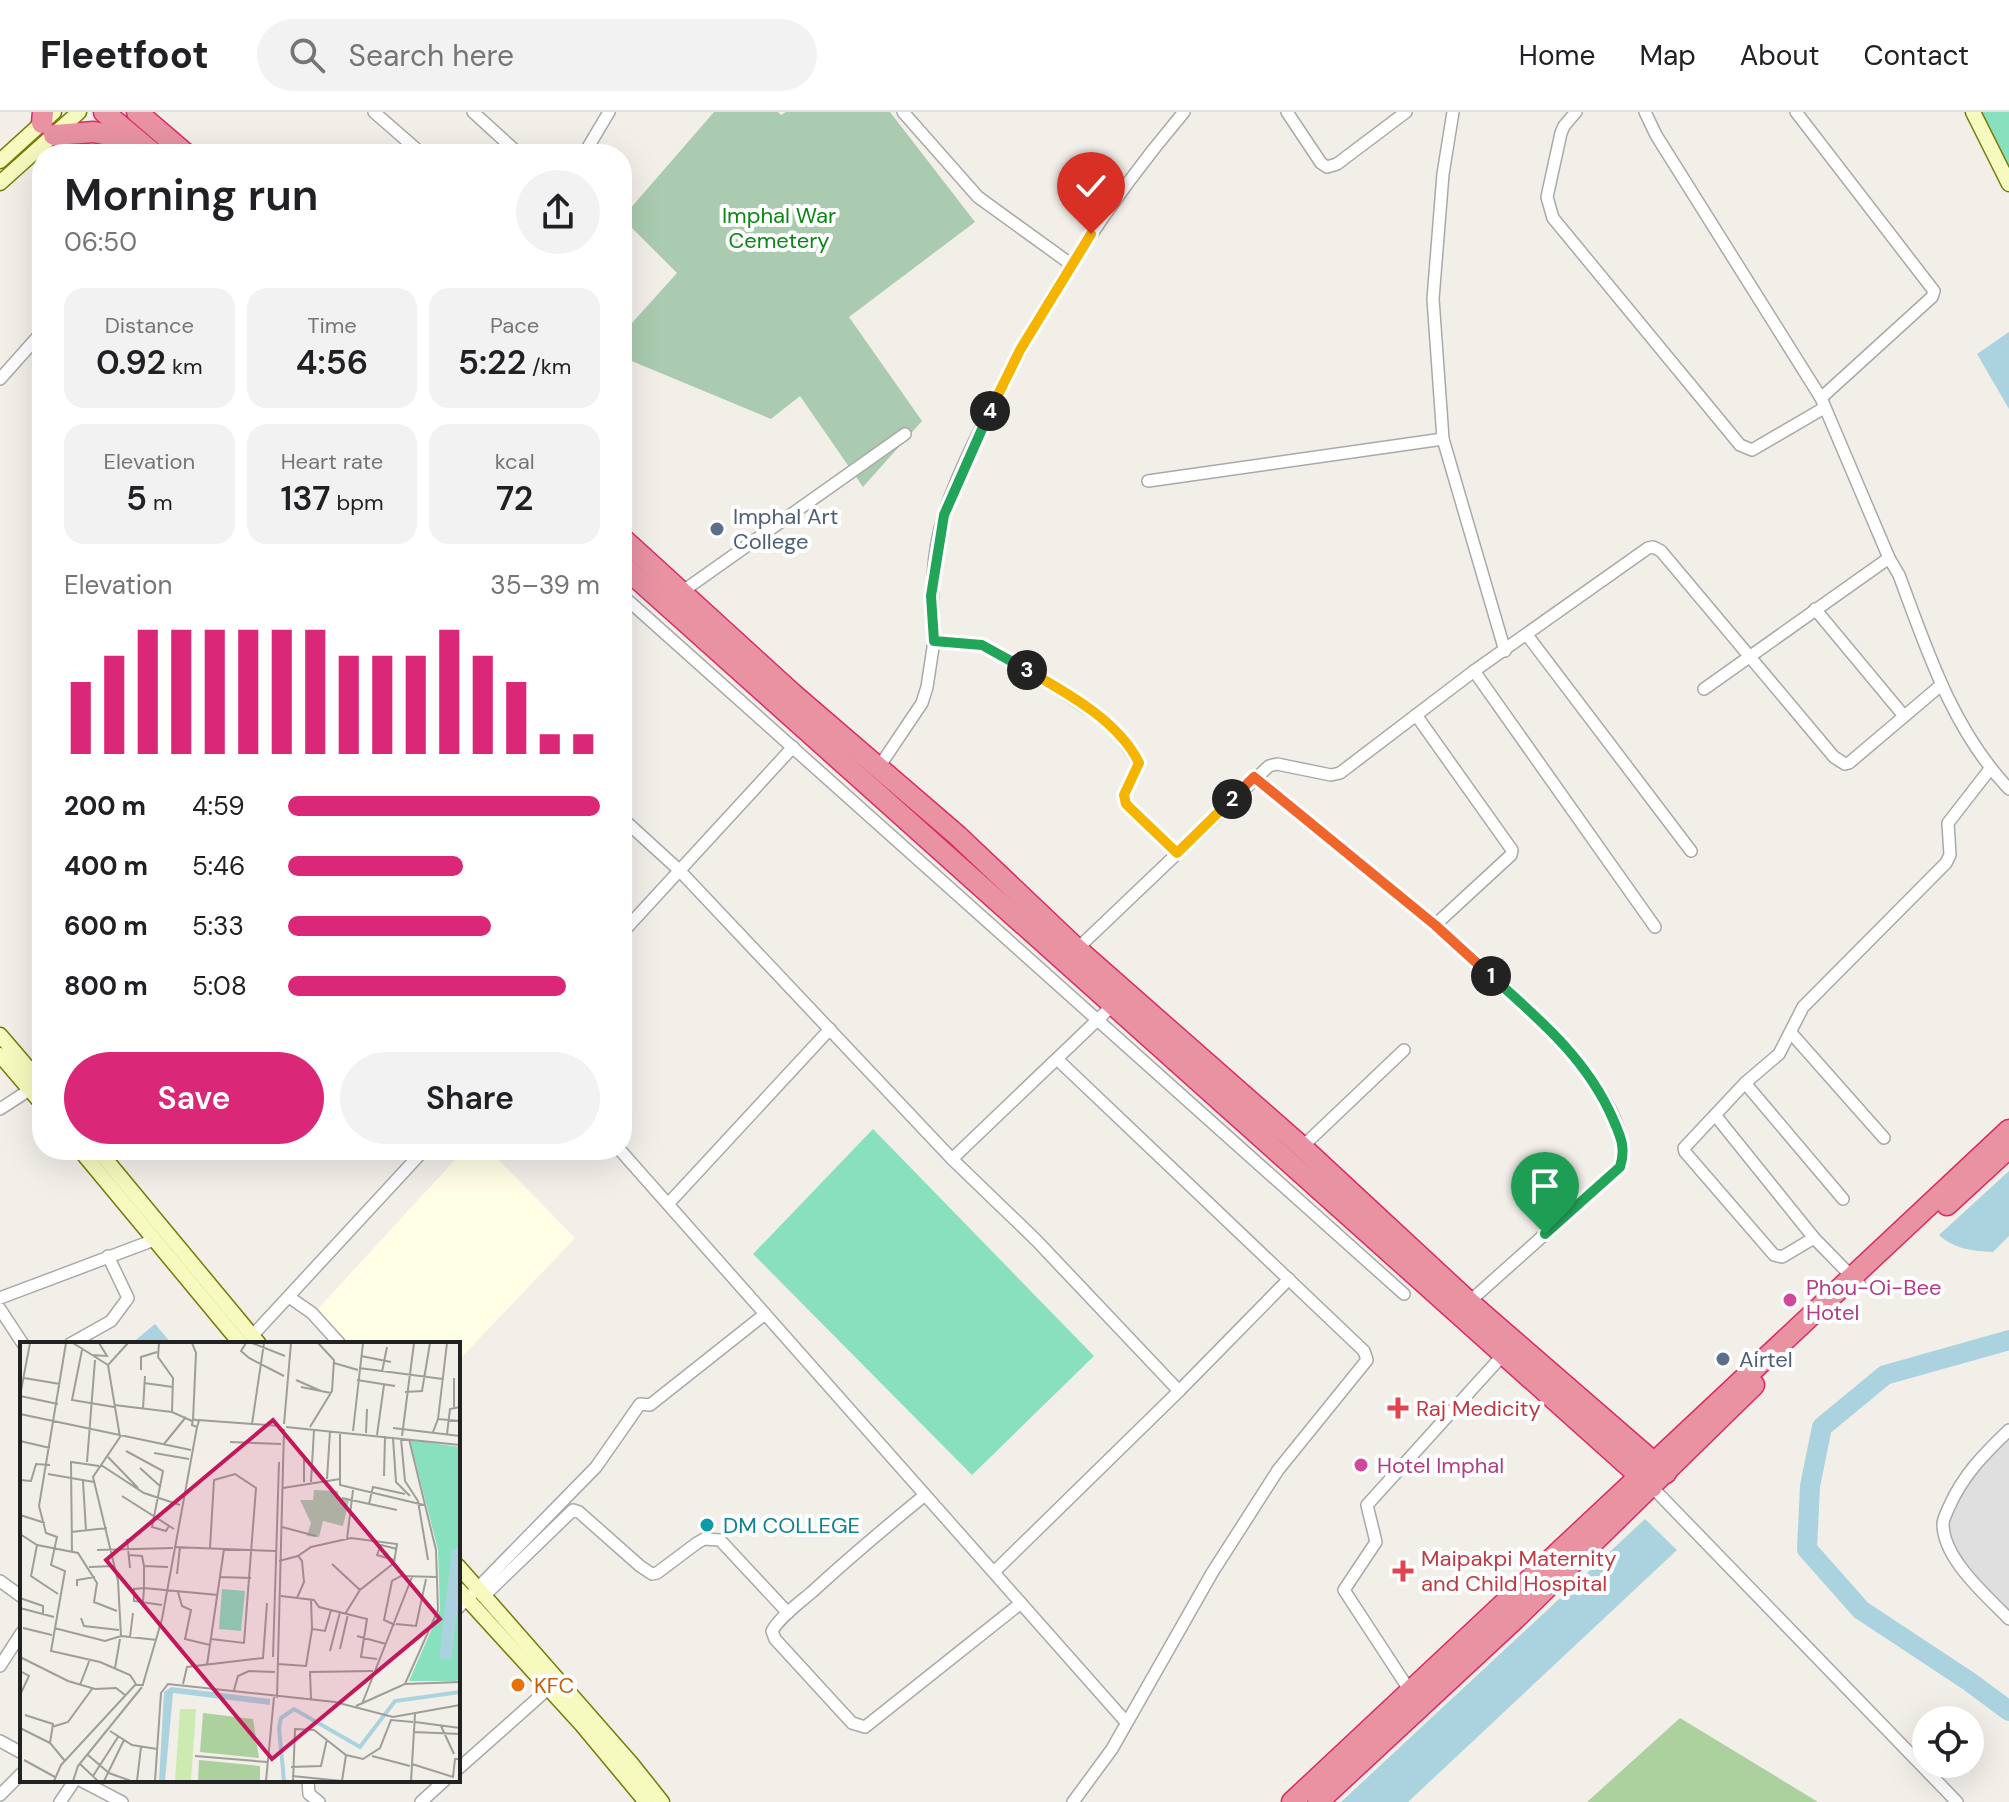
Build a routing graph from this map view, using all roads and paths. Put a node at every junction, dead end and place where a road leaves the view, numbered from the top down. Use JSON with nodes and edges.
{"nodes":[{"id":1,"x":79,"y":112,"type":"edge"},
{"id":2,"x":104,"y":112,"type":"edge"},
{"id":3,"x":137,"y":112,"type":"edge"},
{"id":4,"x":157,"y":112,"type":"edge"},
{"id":5,"x":374,"y":112,"type":"edge"},
{"id":6,"x":473,"y":112,"type":"edge"},
{"id":7,"x":609,"y":112,"type":"edge"},
{"id":8,"x":903,"y":112,"type":"edge"},
{"id":9,"x":1184,"y":112,"type":"edge"},
{"id":10,"x":1287,"y":112,"type":"edge"},
{"id":11,"x":1406,"y":112,"type":"edge"},
{"id":12,"x":1453,"y":112,"type":"edge"},
{"id":13,"x":1576,"y":112,"type":"edge"},
{"id":14,"x":1645,"y":112,"type":"edge"},
{"id":15,"x":1796,"y":112,"type":"edge"},
{"id":16,"x":1973,"y":112,"type":"edge"},
{"id":17,"x":48,"y":121,"type":"edge"},
{"id":18,"x":136,"y":144,"type":"edge"},
{"id":19,"x":142,"y":144,"type":"edge"},
{"id":20,"x":177,"y":144,"type":"edge"},
{"id":21,"x":181,"y":144,"type":"edge"},
{"id":22,"x":411,"y":144,"type":"edge"},
{"id":23,"x":508,"y":144,"type":"edge"},
{"id":24,"x":590,"y":144,"type":"edge"},
{"id":25,"x":0,"y":161,"type":"edge"},
{"id":26,"x":0,"y":183,"type":"edge"},
{"id":27,"x":2009,"y":184,"type":"edge"},
{"id":28,"x":1072,"y":265,"type":"junction"},
{"id":29,"x":32,"y":343,"type":"edge"},
{"id":30,"x":0,"y":379,"type":"edge"},
{"id":31,"x":1823,"y":403,"type":"junction"},
{"id":32,"x":905,"y":434,"type":"dead end"},
{"id":33,"x":1443,"y":439,"type":"junction"},
{"id":34,"x":1148,"y":481,"type":"dead end"},
{"id":35,"x":632,"y":547,"type":"edge"},
{"id":36,"x":1889,"y":558,"type":"junction"},
{"id":37,"x":632,"y":574,"type":"edge"},
{"id":38,"x":683,"y":591,"type":"junction"},
{"id":39,"x":632,"y":604,"type":"edge"},
{"id":40,"x":1815,"y":609,"type":"junction"},
{"id":41,"x":1527,"y":635,"type":"junction"},
{"id":42,"x":934,"y":641,"type":"junction"},
{"id":43,"x":1505,"y":651,"type":"junction"},
{"id":44,"x":1748,"y":656,"type":"junction"},
{"id":45,"x":1474,"y":671,"type":"junction"},
{"id":46,"x":1940,"y":686,"type":"junction"},
{"id":47,"x":1704,"y":689,"type":"dead end"},
{"id":48,"x":1416,"y":715,"type":"junction"},
{"id":49,"x":1904,"y":716,"type":"junction"},
{"id":50,"x":793,"y":747,"type":"junction"},
{"id":51,"x":879,"y":767,"type":"junction"},
{"id":52,"x":1990,"y":769,"type":"junction"},
{"id":53,"x":1254,"y":777,"type":"junction"},
{"id":54,"x":867,"y":784,"type":"junction"},
{"id":55,"x":2009,"y":789,"type":"edge"},
{"id":56,"x":632,"y":827,"type":"edge"},
{"id":57,"x":1691,"y":851,"type":"dead end"},
{"id":58,"x":1177,"y":853,"type":"junction"},
{"id":59,"x":679,"y":870,"type":"junction"},
{"id":60,"x":632,"y":922,"type":"edge"},
{"id":61,"x":1435,"y":925,"type":"junction"},
{"id":62,"x":1655,"y":927,"type":"dead end"},
{"id":63,"x":1077,"y":949,"type":"junction"},
{"id":64,"x":1112,"y":1006,"type":"junction"},
{"id":65,"x":1096,"y":1021,"type":"junction"},
{"id":66,"x":830,"y":1029,"type":"junction"},
{"id":67,"x":1792,"y":1034,"type":"junction"},
{"id":68,"x":0,"y":1035,"type":"edge"},
{"id":69,"x":1404,"y":1050,"type":"dead end"},
{"id":70,"x":0,"y":1055,"type":"edge"},
{"id":71,"x":1057,"y":1059,"type":"junction"},
{"id":72,"x":32,"y":1077,"type":"edge"},
{"id":73,"x":32,"y":1080,"type":"edge"},
{"id":74,"x":1745,"y":1083,"type":"junction"},
{"id":75,"x":32,"y":1089,"type":"edge"},
{"id":76,"x":1227,"y":1094,"type":"junction"},
{"id":77,"x":0,"y":1109,"type":"edge"},
{"id":78,"x":1715,"y":1115,"type":"junction"},
{"id":79,"x":2009,"y":1130,"type":"edge"},
{"id":80,"x":1884,"y":1138,"type":"dead end"},
{"id":81,"x":1302,"y":1147,"type":"junction"},
{"id":82,"x":2009,"y":1148,"type":"edge"},
{"id":83,"x":952,"y":1159,"type":"junction"},
{"id":84,"x":88,"y":1160,"type":"edge"},
{"id":85,"x":106,"y":1160,"type":"edge"},
{"id":86,"x":415,"y":1160,"type":"edge"},
{"id":87,"x":629,"y":1160,"type":"edge"},
{"id":88,"x":1843,"y":1199,"type":"dead end"},
{"id":89,"x":668,"y":1204,"type":"junction"},
{"id":90,"x":1814,"y":1238,"type":"junction"},
{"id":91,"x":154,"y":1240,"type":"junction"},
{"id":92,"x":108,"y":1256,"type":"junction"},
{"id":93,"x":1289,"y":1279,"type":"junction"},
{"id":94,"x":1856,"y":1280,"type":"junction"},
{"id":95,"x":1404,"y":1294,"type":"dead end"},
{"id":96,"x":289,"y":1297,"type":"junction"},
{"id":97,"x":0,"y":1298,"type":"edge"},
{"id":98,"x":1469,"y":1302,"type":"junction"},
{"id":99,"x":0,"y":1309,"type":"edge"},
{"id":100,"x":765,"y":1314,"type":"junction"},
{"id":101,"x":22,"y":1342,"type":"edge"},
{"id":102,"x":74,"y":1342,"type":"edge"},
{"id":103,"x":254,"y":1342,"type":"edge"},
{"id":104,"x":338,"y":1342,"type":"edge"},
{"id":105,"x":1502,"y":1356,"type":"junction"},
{"id":106,"x":1179,"y":1391,"type":"junction"},
{"id":107,"x":2009,"y":1430,"type":"edge"},
{"id":108,"x":1653,"y":1474,"type":"junction"},
{"id":109,"x":925,"y":1495,"type":"junction"},
{"id":110,"x":460,"y":1571,"type":"edge"},
{"id":111,"x":994,"y":1572,"type":"junction"},
{"id":112,"x":0,"y":1581,"type":"edge"},
{"id":113,"x":20,"y":1596,"type":"edge"},
{"id":114,"x":469,"y":1596,"type":"edge"},
{"id":115,"x":1021,"y":1603,"type":"junction"},
{"id":116,"x":788,"y":1613,"type":"junction"},
{"id":117,"x":2009,"y":1619,"type":"edge"},
{"id":118,"x":20,"y":1635,"type":"edge"},
{"id":119,"x":0,"y":1666,"type":"edge"},
{"id":120,"x":548,"y":1689,"type":"junction"},
{"id":121,"x":1410,"y":1691,"type":"junction"},
{"id":122,"x":1126,"y":1722,"type":"junction"},
{"id":123,"x":0,"y":1741,"type":"edge"},
{"id":124,"x":20,"y":1752,"type":"edge"},
{"id":125,"x":626,"y":1766,"type":"junction"},
{"id":126,"x":460,"y":1767,"type":"edge"},
{"id":127,"x":20,"y":1775,"type":"edge"},
{"id":128,"x":76,"y":1782,"type":"edge"},
{"id":129,"x":82,"y":1782,"type":"edge"},
{"id":130,"x":437,"y":1782,"type":"edge"},
{"id":131,"x":0,"y":1795,"type":"edge"},
{"id":132,"x":305,"y":1798,"type":"edge"},
{"id":133,"x":60,"y":1802,"type":"edge"},
{"id":134,"x":122,"y":1802,"type":"edge"},
{"id":135,"x":319,"y":1802,"type":"edge"},
{"id":136,"x":421,"y":1802,"type":"edge"},
{"id":137,"x":646,"y":1802,"type":"edge"},
{"id":138,"x":662,"y":1802,"type":"edge"},
{"id":139,"x":1073,"y":1802,"type":"edge"},
{"id":140,"x":1292,"y":1802,"type":"edge"},
{"id":141,"x":1318,"y":1802,"type":"edge"},
{"id":142,"x":1957,"y":1802,"type":"edge"}],
"edges":[{"from":1,"to":17,"type":"main road"},
{"from":2,"to":19,"type":"highway"},
{"from":3,"to":20,"type":"highway"},
{"from":4,"to":21,"type":"highway"},
{"from":5,"to":22,"type":"street"},
{"from":6,"to":23,"type":"street"},
{"from":7,"to":24,"type":"street"},
{"from":8,"to":28,"type":"street"},
{"from":9,"to":28,"type":"street"},
{"from":10,"to":11,"type":"street"},
{"from":12,"to":33,"type":"street"},
{"from":13,"to":31,"type":"street"},
{"from":14,"to":31,"type":"street"},
{"from":15,"to":31,"type":"street"},
{"from":16,"to":27,"type":"main road"},
{"from":17,"to":18,"type":"highway"},
{"from":17,"to":25,"type":"main road"},
{"from":17,"to":26,"type":"main road"},
{"from":28,"to":42,"type":"street"},
{"from":29,"to":30,"type":"street"},
{"from":31,"to":36,"type":"street"},
{"from":32,"to":38,"type":"street"},
{"from":33,"to":34,"type":"street"},
{"from":33,"to":43,"type":"street"},
{"from":35,"to":38,"type":"highway"},
{"from":36,"to":40,"type":"street"},
{"from":36,"to":46,"type":"street"},
{"from":37,"to":54,"type":"highway"},
{"from":38,"to":51,"type":"highway"},
{"from":39,"to":50,"type":"street"},
{"from":40,"to":44,"type":"street"},
{"from":40,"to":49,"type":"street"},
{"from":41,"to":43,"type":"street"},
{"from":41,"to":44,"type":"street"},
{"from":41,"to":57,"type":"street"},
{"from":42,"to":51,"type":"street"},
{"from":42,"to":58,"type":"street"},
{"from":43,"to":45,"type":"street"},
{"from":44,"to":47,"type":"street"},
{"from":44,"to":49,"type":"street"},
{"from":45,"to":48,"type":"street"},
{"from":45,"to":62,"type":"street"},
{"from":46,"to":49,"type":"street"},
{"from":46,"to":52,"type":"street"},
{"from":48,"to":53,"type":"street"},
{"from":48,"to":61,"type":"street"},
{"from":50,"to":59,"type":"street"},
{"from":50,"to":65,"type":"street"},
{"from":51,"to":54,"type":"street"},
{"from":51,"to":63,"type":"highway"},
{"from":52,"to":55,"type":"street"},
{"from":52,"to":67,"type":"street"},
{"from":53,"to":58,"type":"street"},
{"from":53,"to":61,"type":"street"},
{"from":54,"to":64,"type":"highway"},
{"from":56,"to":59,"type":"street"},
{"from":58,"to":63,"type":"street"},
{"from":59,"to":60,"type":"street"},
{"from":59,"to":66,"type":"street"},
{"from":61,"to":98,"type":"street"},
{"from":63,"to":76,"type":"highway"},
{"from":64,"to":65,"type":"street"},
{"from":64,"to":76,"type":"highway"},
{"from":65,"to":71,"type":"street"},
{"from":65,"to":95,"type":"street"},
{"from":66,"to":83,"type":"street"},
{"from":66,"to":89,"type":"street"},
{"from":67,"to":74,"type":"street"},
{"from":67,"to":80,"type":"street"},
{"from":68,"to":72,"type":"main road"},
{"from":69,"to":81,"type":"street"},
{"from":70,"to":73,"type":"main road"},
{"from":71,"to":83,"type":"street"},
{"from":71,"to":93,"type":"street"},
{"from":74,"to":78,"type":"street"},
{"from":74,"to":88,"type":"street"},
{"from":75,"to":77,"type":"street"},
{"from":76,"to":81,"type":"highway"},
{"from":76,"to":105,"type":"highway"},
{"from":78,"to":90,"type":"street"},
{"from":78,"to":90,"type":"street"},
{"from":79,"to":94,"type":"highway"},
{"from":81,"to":98,"type":"highway"},
{"from":82,"to":94,"type":"highway"},
{"from":83,"to":106,"type":"street"},
{"from":84,"to":91,"type":"main road"},
{"from":85,"to":103,"type":"main road"},
{"from":86,"to":96,"type":"street"},
{"from":87,"to":89,"type":"street"},
{"from":89,"to":100,"type":"street"},
{"from":90,"to":94,"type":"street"},
{"from":91,"to":92,"type":"street"},
{"from":91,"to":103,"type":"main road"},
{"from":92,"to":97,"type":"street"},
{"from":92,"to":102,"type":"street"},
{"from":93,"to":106,"type":"street"},
{"from":93,"to":122,"type":"street"},
{"from":94,"to":108,"type":"highway"},
{"from":96,"to":103,"type":"street"},
{"from":96,"to":104,"type":"street"},
{"from":98,"to":108,"type":"highway"},
{"from":99,"to":101,"type":"street"},
{"from":100,"to":109,"type":"street"},
{"from":100,"to":114,"type":"street"},
{"from":105,"to":108,"type":"highway"},
{"from":105,"to":121,"type":"street"},
{"from":106,"to":111,"type":"street"},
{"from":107,"to":117,"type":"street"},
{"from":108,"to":121,"type":"highway"},
{"from":108,"to":141,"type":"highway"},
{"from":108,"to":142,"type":"street"},
{"from":109,"to":111,"type":"street"},
{"from":109,"to":116,"type":"street"},
{"from":110,"to":114,"type":"main road"},
{"from":111,"to":115,"type":"street"},
{"from":112,"to":113,"type":"street"},
{"from":114,"to":116,"type":"street"},
{"from":114,"to":120,"type":"main road"},
{"from":114,"to":125,"type":"main road"},
{"from":115,"to":116,"type":"street"},
{"from":115,"to":122,"type":"street"},
{"from":118,"to":119,"type":"street"},
{"from":120,"to":125,"type":"main road"},
{"from":120,"to":126,"type":"street"},
{"from":121,"to":140,"type":"highway"},
{"from":122,"to":139,"type":"street"},
{"from":123,"to":124,"type":"street"},
{"from":125,"to":137,"type":"main road"},
{"from":125,"to":138,"type":"main road"},
{"from":127,"to":131,"type":"street"},
{"from":128,"to":133,"type":"street"},
{"from":129,"to":134,"type":"street"},
{"from":130,"to":136,"type":"street"},
{"from":132,"to":135,"type":"street"}]}
